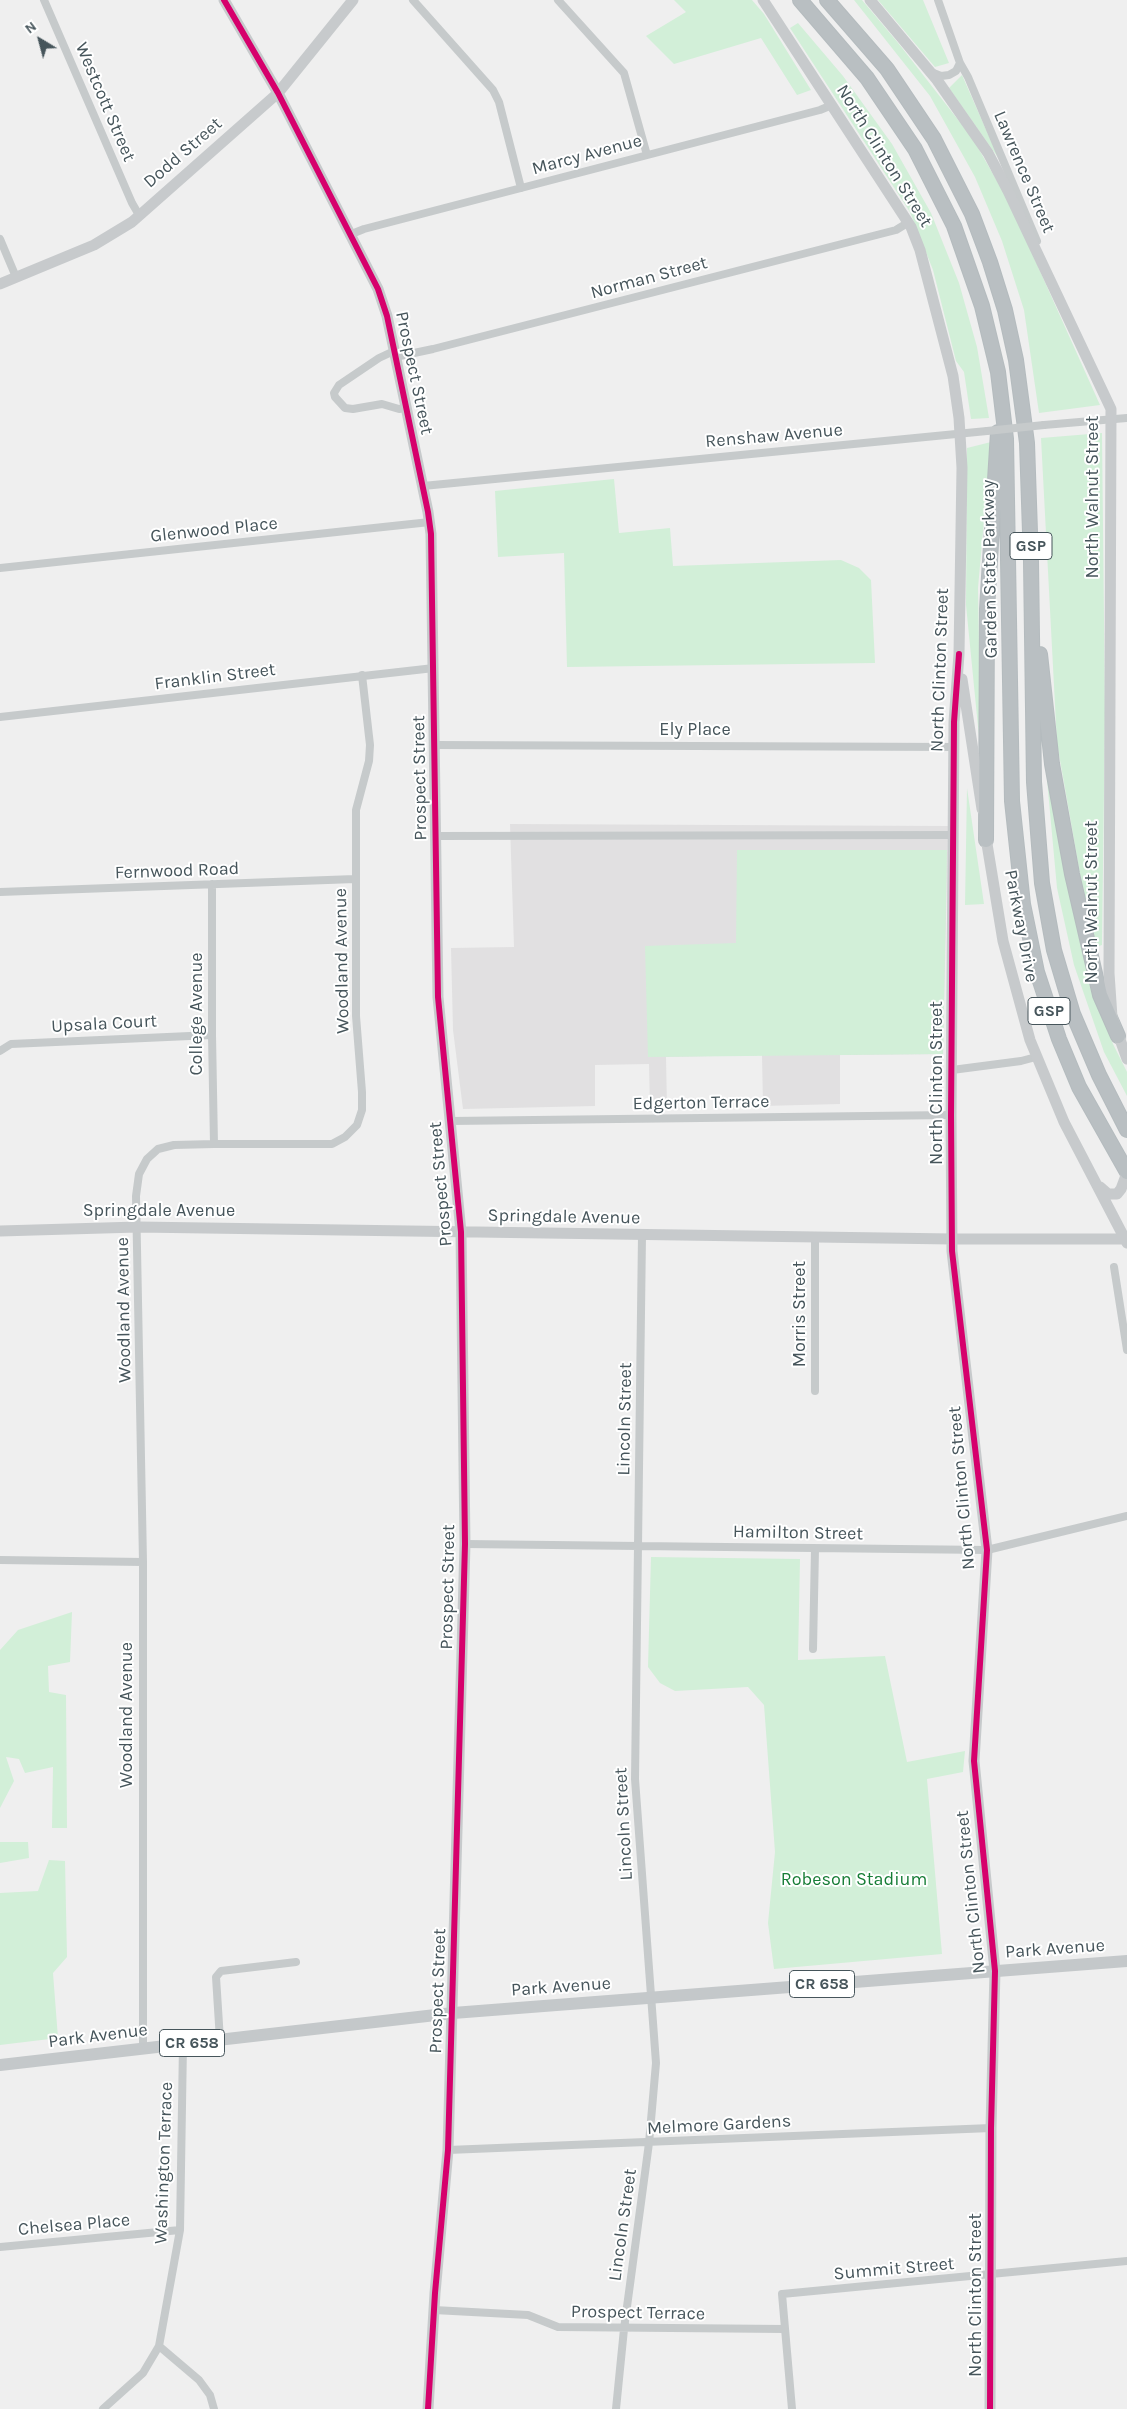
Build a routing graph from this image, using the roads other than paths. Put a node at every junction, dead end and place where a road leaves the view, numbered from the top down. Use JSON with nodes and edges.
{"nodes":[{"id":1,"x":44,"y":0,"type":"edge"},
{"id":2,"x":224,"y":0,"type":"edge"},
{"id":3,"x":353,"y":0,"type":"edge"},
{"id":4,"x":413,"y":0,"type":"edge"},
{"id":5,"x":558,"y":0,"type":"edge"},
{"id":6,"x":763,"y":0,"type":"edge"},
{"id":7,"x":800,"y":0,"type":"edge"},
{"id":8,"x":827,"y":0,"type":"edge"},
{"id":9,"x":870,"y":0,"type":"edge"},
{"id":10,"x":938,"y":0,"type":"edge"},
{"id":11,"x":960,"y":63,"type":"junction"},
{"id":12,"x":929,"y":70,"type":"junction"},
{"id":13,"x":278,"y":93,"type":"junction"},
{"id":14,"x":832,"y":105,"type":"junction"},
{"id":15,"x":646,"y":155,"type":"junction"},
{"id":16,"x":521,"y":188,"type":"junction"},
{"id":17,"x":140,"y":215,"type":"junction"},
{"id":18,"x":909,"y":222,"type":"junction"},
{"id":19,"x":349,"y":235,"type":"junction"},
{"id":20,"x":0,"y":239,"type":"edge"},
{"id":21,"x":16,"y":277,"type":"junction"},
{"id":22,"x":0,"y":284,"type":"edge"},
{"id":23,"x":1057,"y":294,"type":"junction"},
{"id":24,"x":395,"y":354,"type":"junction"},
{"id":25,"x":1000,"y":389,"type":"junction"},
{"id":26,"x":406,"y":408,"type":"junction"},
{"id":27,"x":1127,"y":418,"type":"edge"},
{"id":28,"x":1113,"y":419,"type":"junction"},
{"id":29,"x":961,"y":434,"type":"junction"},
{"id":30,"x":423,"y":486,"type":"junction"},
{"id":31,"x":430,"y":522,"type":"junction"},
{"id":32,"x":1031,"y":562,"type":"junction"},
{"id":33,"x":0,"y":568,"type":"edge"},
{"id":34,"x":959,"y":654,"type":"junction"},
{"id":35,"x":434,"y":668,"type":"junction"},
{"id":36,"x":362,"y":675,"type":"junction"},
{"id":37,"x":0,"y":717,"type":"edge"},
{"id":38,"x":435,"y":746,"type":"junction"},
{"id":39,"x":955,"y":747,"type":"junction"},
{"id":40,"x":954,"y":835,"type":"junction"},
{"id":41,"x":436,"y":836,"type":"junction"},
{"id":42,"x":986,"y":840,"type":"junction"},
{"id":43,"x":355,"y":880,"type":"junction"},
{"id":44,"x":212,"y":884,"type":"junction"},
{"id":45,"x":0,"y":892,"type":"edge"},
{"id":46,"x":212,"y":1035,"type":"junction"},
{"id":47,"x":1118,"y":1036,"type":"junction"},
{"id":48,"x":0,"y":1051,"type":"edge"},
{"id":49,"x":1126,"y":1054,"type":"edge"},
{"id":50,"x":1036,"y":1057,"type":"junction"},
{"id":51,"x":952,"y":1070,"type":"junction"},
{"id":52,"x":951,"y":1115,"type":"junction"},
{"id":53,"x":451,"y":1121,"type":"junction"},
{"id":54,"x":1127,"y":1130,"type":"edge"},
{"id":55,"x":214,"y":1144,"type":"junction"},
{"id":56,"x":1127,"y":1173,"type":"edge"},
{"id":57,"x":1093,"y":1178,"type":"junction"},
{"id":58,"x":138,"y":1227,"type":"junction"},
{"id":59,"x":0,"y":1231,"type":"edge"},
{"id":60,"x":462,"y":1232,"type":"junction"},
{"id":61,"x":642,"y":1235,"type":"junction"},
{"id":62,"x":815,"y":1237,"type":"junction"},
{"id":63,"x":952,"y":1239,"type":"junction"},
{"id":64,"x":1126,"y":1240,"type":"edge"},
{"id":65,"x":1114,"y":1267,"type":"dead end"},
{"id":66,"x":1127,"y":1350,"type":"edge"},
{"id":67,"x":815,"y":1391,"type":"dead end"},
{"id":68,"x":1127,"y":1516,"type":"edge"},
{"id":69,"x":465,"y":1544,"type":"junction"},
{"id":70,"x":638,"y":1546,"type":"junction"},
{"id":71,"x":815,"y":1549,"type":"junction"},
{"id":72,"x":987,"y":1550,"type":"junction"},
{"id":73,"x":0,"y":1560,"type":"edge"},
{"id":74,"x":143,"y":1562,"type":"junction"},
{"id":75,"x":812,"y":1649,"type":"dead end"},
{"id":76,"x":1127,"y":1961,"type":"edge"},
{"id":77,"x":296,"y":1962,"type":"dead end"},
{"id":78,"x":996,"y":1971,"type":"junction"},
{"id":79,"x":650,"y":1998,"type":"junction"},
{"id":80,"x":453,"y":2013,"type":"junction"},
{"id":81,"x":220,"y":2040,"type":"junction"},
{"id":82,"x":183,"y":2044,"type":"junction"},
{"id":83,"x":143,"y":2048,"type":"junction"},
{"id":84,"x":0,"y":2065,"type":"edge"},
{"id":85,"x":991,"y":2128,"type":"junction"},
{"id":86,"x":649,"y":2143,"type":"junction"},
{"id":87,"x":448,"y":2150,"type":"junction"},
{"id":88,"x":180,"y":2230,"type":"junction"},
{"id":89,"x":0,"y":2247,"type":"edge"},
{"id":90,"x":1127,"y":2261,"type":"edge"},
{"id":91,"x":991,"y":2275,"type":"junction"},
{"id":92,"x":434,"y":2310,"type":"junction"},
{"id":93,"x":624,"y":2329,"type":"junction"},
{"id":94,"x":784,"y":2329,"type":"junction"},
{"id":95,"x":159,"y":2346,"type":"junction"},
{"id":96,"x":103,"y":2409,"type":"edge"},
{"id":97,"x":214,"y":2409,"type":"edge"},
{"id":98,"x":428,"y":2409,"type":"edge"},
{"id":99,"x":616,"y":2409,"type":"edge"},
{"id":100,"x":792,"y":2409,"type":"edge"},
{"id":101,"x":990,"y":2409,"type":"edge"}],
"edges":[{"from":1,"to":17,"type":"street","name":"Westcott Street"},
{"from":2,"to":13,"type":"street","name":"Prospect Street"},
{"from":3,"to":13,"type":"street","name":"Dodd Street"},
{"from":4,"to":16,"type":"street"},
{"from":5,"to":15,"type":"street"},
{"from":6,"to":14,"type":"street","name":"North Clinton Street"},
{"from":7,"to":25,"type":"highway","name":"Garden State Parkway","number":"GSP"},
{"from":8,"to":32,"type":"highway","number":"GSP"},
{"from":9,"to":12,"type":"street","name":"North Walnut Street"},
{"from":10,"to":11,"type":"street","name":"Lawrence Street"},
{"from":11,"to":12,"type":"street"},
{"from":11,"to":23,"type":"street","name":"Lawrence Street"},
{"from":12,"to":23,"type":"street","name":"North Walnut Street"},
{"from":13,"to":17,"type":"street","name":"Dodd Street"},
{"from":13,"to":19,"type":"street","name":"Prospect Street"},
{"from":14,"to":15,"type":"street","name":"Marcy Avenue"},
{"from":14,"to":18,"type":"street","name":"North Clinton Street"},
{"from":15,"to":16,"type":"street","name":"Marcy Avenue"},
{"from":16,"to":19,"type":"street","name":"Marcy Avenue"},
{"from":17,"to":21,"type":"street","name":"Dodd Street"},
{"from":18,"to":24,"type":"street","name":"Norman Street"},
{"from":18,"to":29,"type":"street","name":"North Clinton Street"},
{"from":19,"to":24,"type":"street","name":"Prospect Street"},
{"from":20,"to":21,"type":"street"},
{"from":21,"to":22,"type":"street","name":"Dodd Street"},
{"from":23,"to":28,"type":"street","name":"North Walnut Street"},
{"from":24,"to":26,"type":"street","name":"Prospect Street"},
{"from":24,"to":26,"type":"street","name":"Norman Street"},
{"from":25,"to":42,"type":"highway"},
{"from":25,"to":56,"type":"highway","name":"Garden State Parkway","number":"GSP"},
{"from":26,"to":30,"type":"street","name":"Prospect Street"},
{"from":27,"to":28,"type":"street","name":"Renshaw Avenue"},
{"from":28,"to":29,"type":"street","name":"Renshaw Avenue","bridge":true},
{"from":28,"to":47,"type":"street","name":"North Walnut Street"},
{"from":29,"to":30,"type":"street","name":"Renshaw Avenue"},
{"from":29,"to":34,"type":"street","name":"North Clinton Street"},
{"from":30,"to":31,"type":"street","name":"Prospect Street"},
{"from":31,"to":33,"type":"street","name":"Glenwood Place"},
{"from":31,"to":35,"type":"street","name":"Prospect Street"},
{"from":32,"to":47,"type":"highway"},
{"from":32,"to":54,"type":"highway","number":"GSP"},
{"from":34,"to":39,"type":"street","name":"North Clinton Street"},
{"from":34,"to":42,"type":"street","name":"Parkway Drive"},
{"from":35,"to":36,"type":"street","name":"Franklin Street"},
{"from":35,"to":38,"type":"street","name":"Prospect Street"},
{"from":36,"to":37,"type":"street","name":"Franklin Street"},
{"from":36,"to":43,"type":"street","name":"Woodland Avenue"},
{"from":38,"to":39,"type":"street","name":"Ely Place"},
{"from":38,"to":41,"type":"street","name":"Prospect Street"},
{"from":39,"to":40,"type":"street","name":"North Clinton Street"},
{"from":40,"to":41,"type":"street"},
{"from":40,"to":51,"type":"street","name":"North Clinton Street"},
{"from":41,"to":53,"type":"street","name":"Prospect Street"},
{"from":42,"to":50,"type":"street","name":"Parkway Drive"},
{"from":43,"to":44,"type":"street","name":"Fernwood Road"},
{"from":43,"to":55,"type":"street","name":"Woodland Avenue"},
{"from":44,"to":45,"type":"street","name":"Fernwood Road"},
{"from":44,"to":46,"type":"street","name":"College Avenue"},
{"from":46,"to":48,"type":"street","name":"Upsala Court"},
{"from":46,"to":55,"type":"street","name":"College Avenue"},
{"from":47,"to":49,"type":"street","name":"North Walnut Street"},
{"from":50,"to":51,"type":"street"},
{"from":50,"to":57,"type":"street","name":"Parkway Drive"},
{"from":51,"to":52,"type":"street","name":"North Clinton Street"},
{"from":52,"to":53,"type":"street","name":"Edgerton Terrace"},
{"from":52,"to":63,"type":"street","name":"North Clinton Street"},
{"from":53,"to":60,"type":"street","name":"Prospect Street"},
{"from":55,"to":58,"type":"street","name":"Woodland Avenue"},
{"from":56,"to":57,"type":"street"},
{"from":57,"to":64,"type":"street","name":"Parkway Drive"},
{"from":58,"to":59,"type":"street","name":"Springdale Avenue"},
{"from":58,"to":60,"type":"street","name":"Springdale Avenue"},
{"from":58,"to":74,"type":"street","name":"Woodland Avenue"},
{"from":60,"to":61,"type":"street","name":"Springdale Avenue"},
{"from":60,"to":69,"type":"street","name":"Prospect Street"},
{"from":61,"to":62,"type":"street","name":"Springdale Avenue"},
{"from":61,"to":70,"type":"street","name":"Lincoln Street"},
{"from":62,"to":63,"type":"street","name":"Springdale Avenue"},
{"from":62,"to":67,"type":"street","name":"Morris Street"},
{"from":63,"to":64,"type":"street","name":"Springdale Avenue"},
{"from":63,"to":72,"type":"street","name":"North Clinton Street"},
{"from":65,"to":66,"type":"street"},
{"from":68,"to":72,"type":"street","name":"Hamilton Street"},
{"from":69,"to":70,"type":"street","name":"Hamilton Street"},
{"from":69,"to":80,"type":"street","name":"Prospect Street"},
{"from":70,"to":71,"type":"street","name":"Hamilton Street"},
{"from":70,"to":79,"type":"street","name":"Lincoln Street"},
{"from":71,"to":72,"type":"street","name":"Hamilton Street"},
{"from":71,"to":75,"type":"street"},
{"from":72,"to":78,"type":"street","name":"North Clinton Street"},
{"from":73,"to":74,"type":"street"},
{"from":74,"to":83,"type":"street","name":"Woodland Avenue"},
{"from":76,"to":78,"type":"main road","name":"Park Avenue","number":"CR 658"},
{"from":77,"to":81,"type":"street"},
{"from":78,"to":79,"type":"main road","name":"Park Avenue","number":"CR 658"},
{"from":78,"to":85,"type":"street","name":"North Clinton Street"},
{"from":79,"to":80,"type":"main road","name":"Park Avenue","number":"CR 658"},
{"from":79,"to":86,"type":"street","name":"Lincoln Street"},
{"from":80,"to":81,"type":"main road","name":"Park Avenue","number":"CR 658"},
{"from":80,"to":87,"type":"street","name":"Prospect Street"},
{"from":81,"to":82,"type":"main road","name":"Park Avenue","number":"CR 658"},
{"from":82,"to":83,"type":"main road","name":"Park Avenue","number":"CR 658"},
{"from":82,"to":88,"type":"street","name":"Washington Terrace"},
{"from":83,"to":84,"type":"main road","name":"Park Avenue","number":"CR 658"},
{"from":85,"to":86,"type":"street","name":"Melmore Gardens"},
{"from":85,"to":91,"type":"street","name":"North Clinton Street"},
{"from":86,"to":87,"type":"street","name":"Melmore Gardens"},
{"from":86,"to":93,"type":"street","name":"Lincoln Street"},
{"from":87,"to":92,"type":"street","name":"Prospect Street"},
{"from":88,"to":89,"type":"street","name":"Chelsea Place"},
{"from":88,"to":95,"type":"street","name":"Washington Terrace"},
{"from":90,"to":91,"type":"street","name":"Summit Street"},
{"from":91,"to":94,"type":"street","name":"Summit Street"},
{"from":91,"to":101,"type":"street","name":"North Clinton Street"},
{"from":92,"to":93,"type":"street","name":"Prospect Terrace"},
{"from":92,"to":98,"type":"street","name":"Prospect Street"},
{"from":93,"to":94,"type":"street","name":"Prospect Terrace"},
{"from":93,"to":99,"type":"street","name":"Lincoln Street"},
{"from":94,"to":100,"type":"street"},
{"from":95,"to":96,"type":"street","name":"Washington Terrace"},
{"from":95,"to":97,"type":"street"}]}
